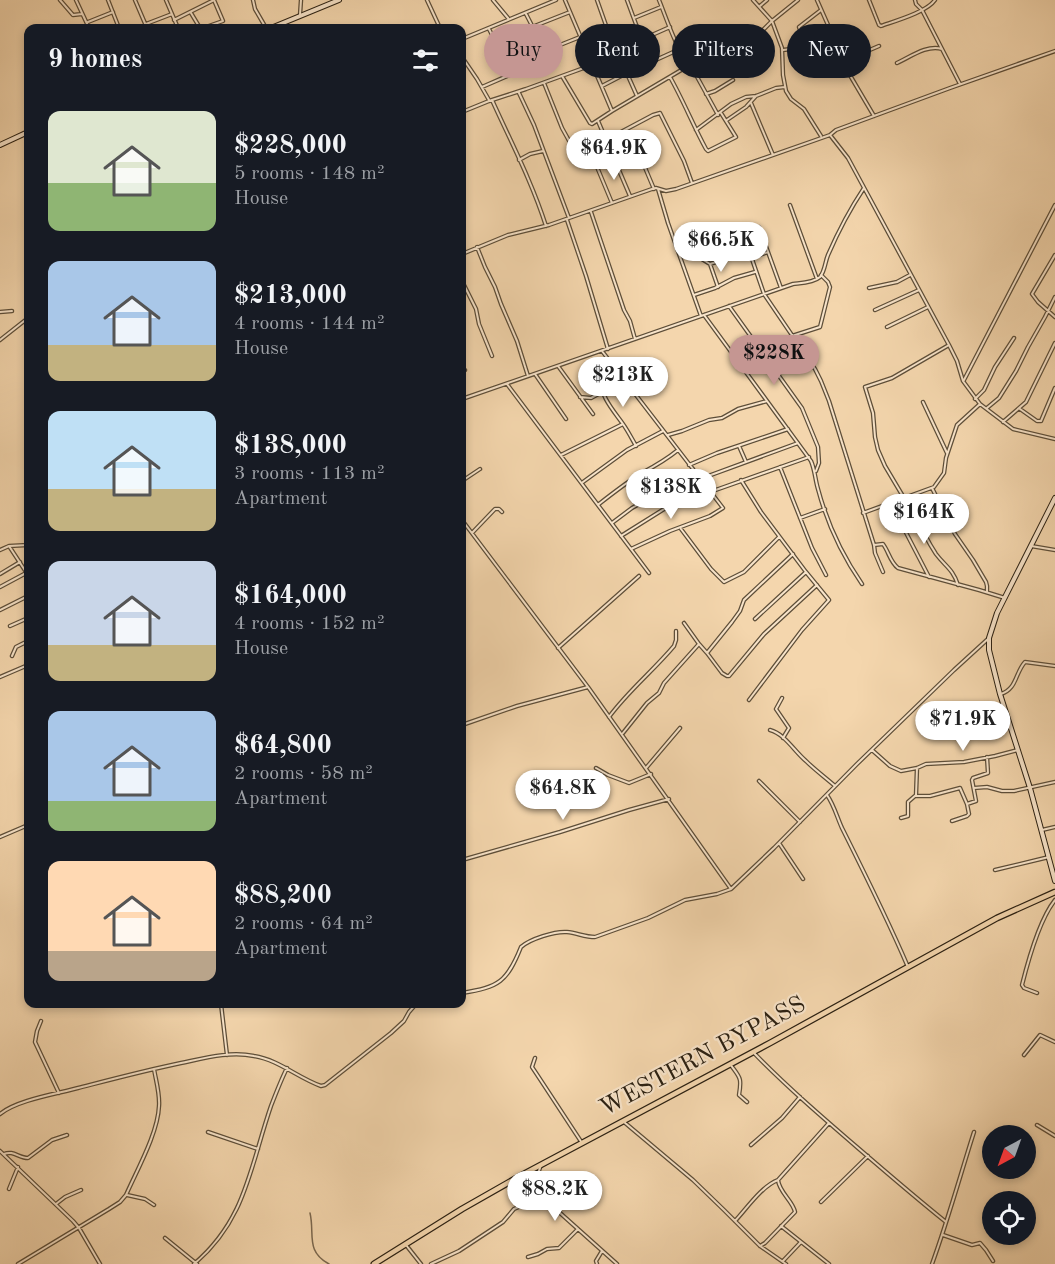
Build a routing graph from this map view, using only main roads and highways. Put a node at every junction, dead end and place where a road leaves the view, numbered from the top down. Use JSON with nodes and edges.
{"nodes":[{"id":1,"x":1054,"y":893,"type":"edge"},
{"id":2,"x":374,"y":1264,"type":"edge"}],
"edges":[{"from":1,"to":2,"type":"main road","name":"WESTERN BYPASS"}]}
